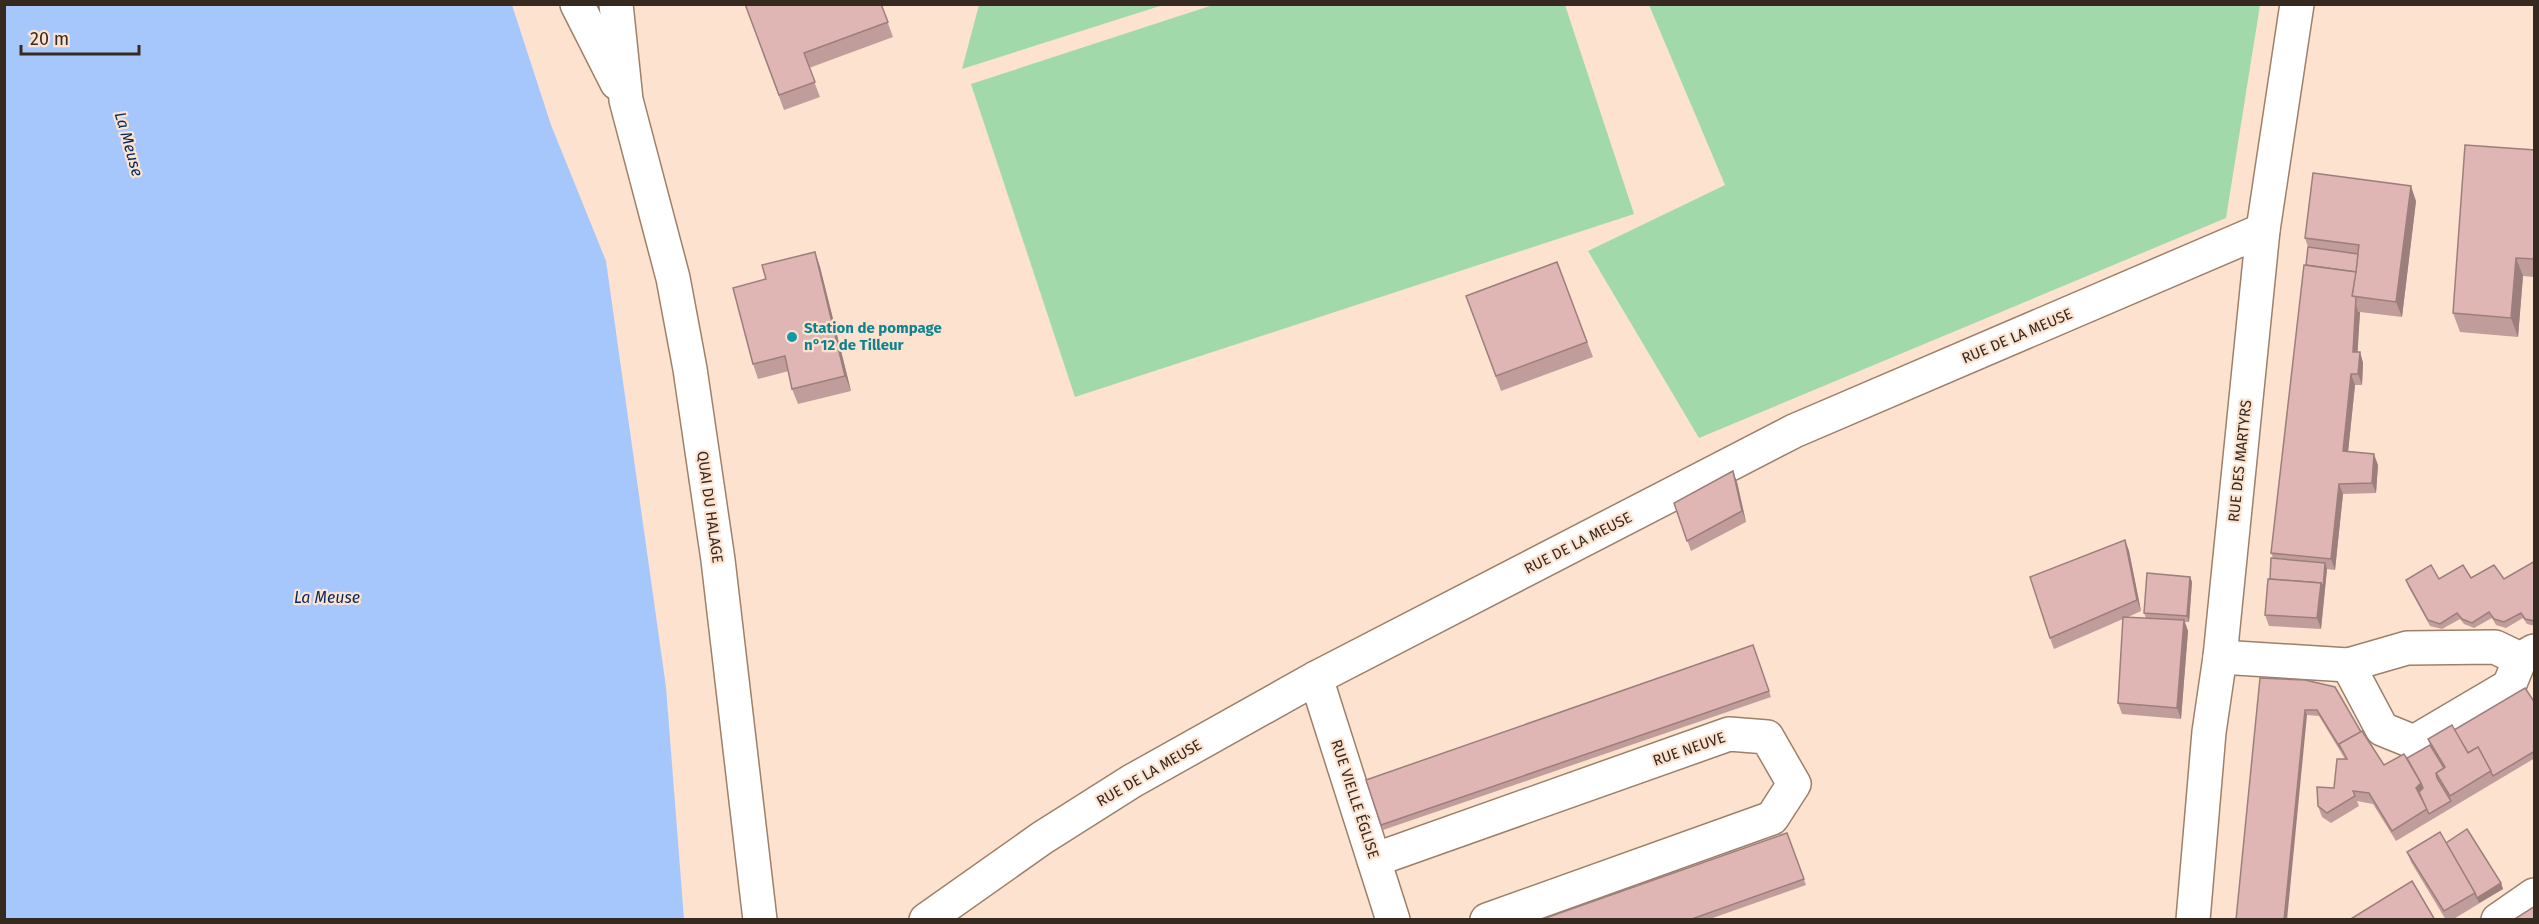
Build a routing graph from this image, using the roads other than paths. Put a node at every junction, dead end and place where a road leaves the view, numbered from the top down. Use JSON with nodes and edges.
{"nodes":[{"id":1,"x":577,"y":4,"type":"edge"},
{"id":2,"x":616,"y":4,"type":"edge"},
{"id":3,"x":2296,"y":4,"type":"edge"},
{"id":4,"x":626,"y":100,"type":"junction"},
{"id":5,"x":2263,"y":230,"type":"junction"},
{"id":6,"x":2527,"y":655,"type":"edge"},
{"id":7,"x":2220,"y":657,"type":"junction"},
{"id":8,"x":2348,"y":665,"type":"junction"},
{"id":9,"x":1316,"y":678,"type":"junction"},
{"id":10,"x":1374,"y":860,"type":"junction"},
{"id":11,"x":2535,"y":895,"type":"edge"},
{"id":12,"x":760,"y":920,"type":"edge"},
{"id":13,"x":926,"y":920,"type":"edge"},
{"id":14,"x":1393,"y":920,"type":"edge"},
{"id":15,"x":1487,"y":920,"type":"edge"},
{"id":16,"x":2193,"y":920,"type":"edge"},
{"id":17,"x":2498,"y":920,"type":"edge"}],
"edges":[{"from":1,"to":4,"type":"street","name":"QUAI DU HALAGE"},
{"from":2,"to":4,"type":"street","name":"QUAI DU HALAGE"},
{"from":3,"to":5,"type":"street","name":"RUE DES MARTYRS"},
{"from":4,"to":12,"type":"street","name":"QUAI DU HALAGE"},
{"from":5,"to":7,"type":"street","name":"RUE DES MARTYRS"},
{"from":5,"to":9,"type":"street","name":"RUE DE LA MEUSE"},
{"from":6,"to":8,"type":"street"},
{"from":6,"to":8,"type":"street"},
{"from":7,"to":8,"type":"street"},
{"from":7,"to":16,"type":"street","name":"RUE DES MARTYRS"},
{"from":9,"to":10,"type":"street","name":"RUE VIELLE ÉGLISE"},
{"from":9,"to":13,"type":"street","name":"RUE DE LA MEUSE"},
{"from":10,"to":14,"type":"street","name":"RUE VIELLE ÉGLISE"},
{"from":10,"to":15,"type":"street","name":"RUE NEUVE"},
{"from":11,"to":17,"type":"street"}]}
